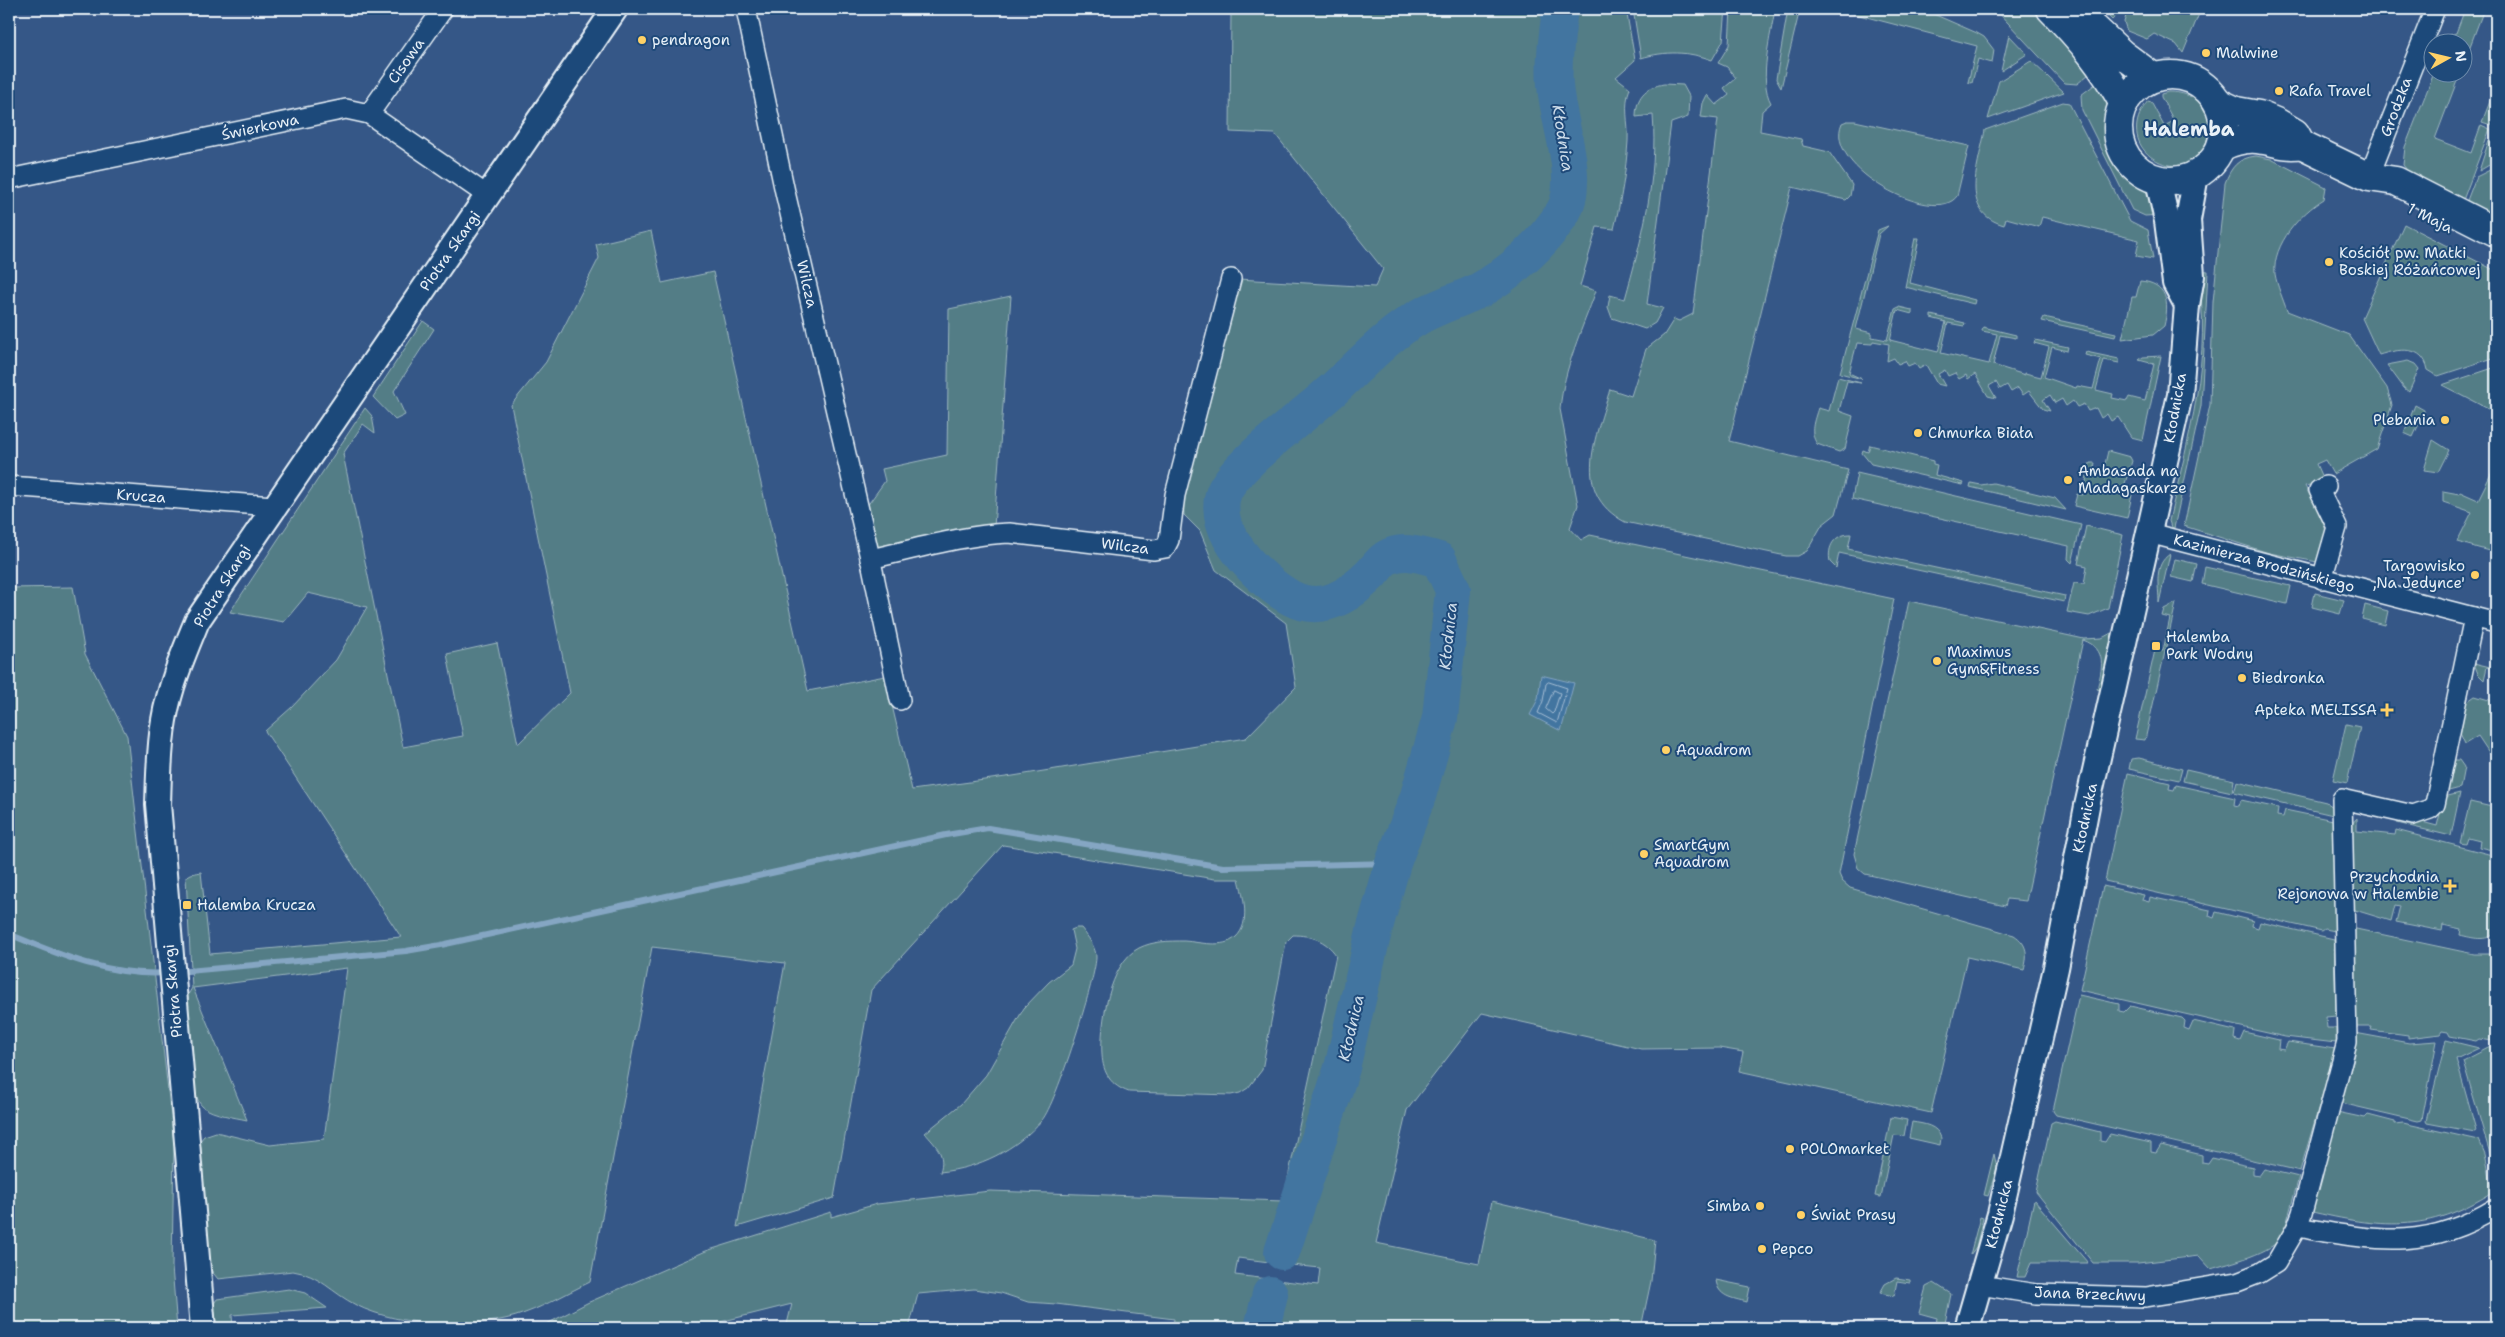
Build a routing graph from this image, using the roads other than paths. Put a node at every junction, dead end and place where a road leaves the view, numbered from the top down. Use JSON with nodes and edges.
{"nodes":[{"id":1,"x":443,"y":9,"type":"edge"},
{"id":2,"x":615,"y":9,"type":"edge"},
{"id":3,"x":746,"y":9,"type":"edge"},
{"id":4,"x":2050,"y":9,"type":"edge"},
{"id":5,"x":2073,"y":9,"type":"edge"},
{"id":6,"x":2435,"y":9,"type":"edge"},
{"id":7,"x":2153,"y":78,"type":"junction"},
{"id":8,"x":2219,"y":103,"type":"junction"},
{"id":9,"x":2124,"y":104,"type":"junction"},
{"id":10,"x":369,"y":114,"type":"junction"},
{"id":11,"x":2301,"y":144,"type":"junction"},
{"id":12,"x":2221,"y":147,"type":"junction"},
{"id":13,"x":2196,"y":175,"type":"junction"},
{"id":14,"x":2369,"y":177,"type":"junction"},
{"id":15,"x":9,"y":179,"type":"edge"},
{"id":16,"x":2158,"y":180,"type":"junction"},
{"id":17,"x":488,"y":196,"type":"junction"},
{"id":18,"x":2496,"y":232,"type":"edge"},
{"id":19,"x":2496,"y":251,"type":"edge"},
{"id":20,"x":1231,"y":279,"type":"dead end"},
{"id":21,"x":2187,"y":304,"type":"junction"},
{"id":22,"x":9,"y":486,"type":"edge"},
{"id":23,"x":2326,"y":486,"type":"dead end"},
{"id":24,"x":273,"y":506,"type":"junction"},
{"id":25,"x":2149,"y":533,"type":"junction"},
{"id":26,"x":870,"y":559,"type":"junction"},
{"id":27,"x":2322,"y":579,"type":"junction"},
{"id":28,"x":2474,"y":617,"type":"junction"},
{"id":29,"x":2496,"y":623,"type":"edge"},
{"id":30,"x":900,"y":700,"type":"dead end"},
{"id":31,"x":2494,"y":1216,"type":"edge"},
{"id":32,"x":2297,"y":1227,"type":"junction"},
{"id":33,"x":1980,"y":1285,"type":"junction"},
{"id":34,"x":203,"y":1328,"type":"edge"},
{"id":35,"x":1967,"y":1328,"type":"edge"}],
"edges":[{"from":1,"to":10,"type":"street","name":"Cisowa"},
{"from":2,"to":17,"type":"street","name":"Piotra Skargi"},
{"from":3,"to":26,"type":"street","name":"Wilcza"},
{"from":4,"to":9,"type":"main road"},
{"from":5,"to":7,"type":"main road"},
{"from":6,"to":14,"type":"street","name":"Grodzka"},
{"from":7,"to":8,"type":"main road"},
{"from":7,"to":9,"type":"main road"},
{"from":8,"to":11,"type":"main road","name":"1 Maja"},
{"from":8,"to":12,"type":"main road"},
{"from":9,"to":16,"type":"main road"},
{"from":10,"to":15,"type":"street","name":"Świerkowa"},
{"from":10,"to":17,"type":"street","name":"Świerkowa"},
{"from":11,"to":12,"type":"main road","name":"1 Maja"},
{"from":11,"to":14,"type":"main road","name":"1 Maja"},
{"from":12,"to":13,"type":"main road"},
{"from":13,"to":16,"type":"main road"},
{"from":13,"to":21,"type":"street","name":"Kłodnicka"},
{"from":14,"to":18,"type":"main road","name":"1 Maja"},
{"from":14,"to":19,"type":"main road","name":"1 Maja"},
{"from":16,"to":21,"type":"street"},
{"from":17,"to":24,"type":"street","name":"Piotra Skargi"},
{"from":20,"to":26,"type":"street","name":"Wilcza"},
{"from":21,"to":25,"type":"street","name":"Kłodnicka"},
{"from":22,"to":24,"type":"street","name":"Krucza"},
{"from":23,"to":27,"type":"street"},
{"from":24,"to":34,"type":"street","name":"Piotra Skargi"},
{"from":25,"to":27,"type":"street","name":"Kazimierza Brodzińskiego"},
{"from":25,"to":33,"type":"street","name":"Kłodnicka"},
{"from":26,"to":30,"type":"street","name":"Wilcza"},
{"from":27,"to":28,"type":"street","name":"Kazimierza Brodzińskiego"},
{"from":28,"to":29,"type":"street","name":"Kazimierza Brodzińskiego"},
{"from":28,"to":32,"type":"street","name":"Jana Brzechwy"},
{"from":31,"to":32,"type":"street"},
{"from":32,"to":33,"type":"street","name":"Jana Brzechwy"},
{"from":33,"to":35,"type":"street","name":"Kłodnicka"}]}
